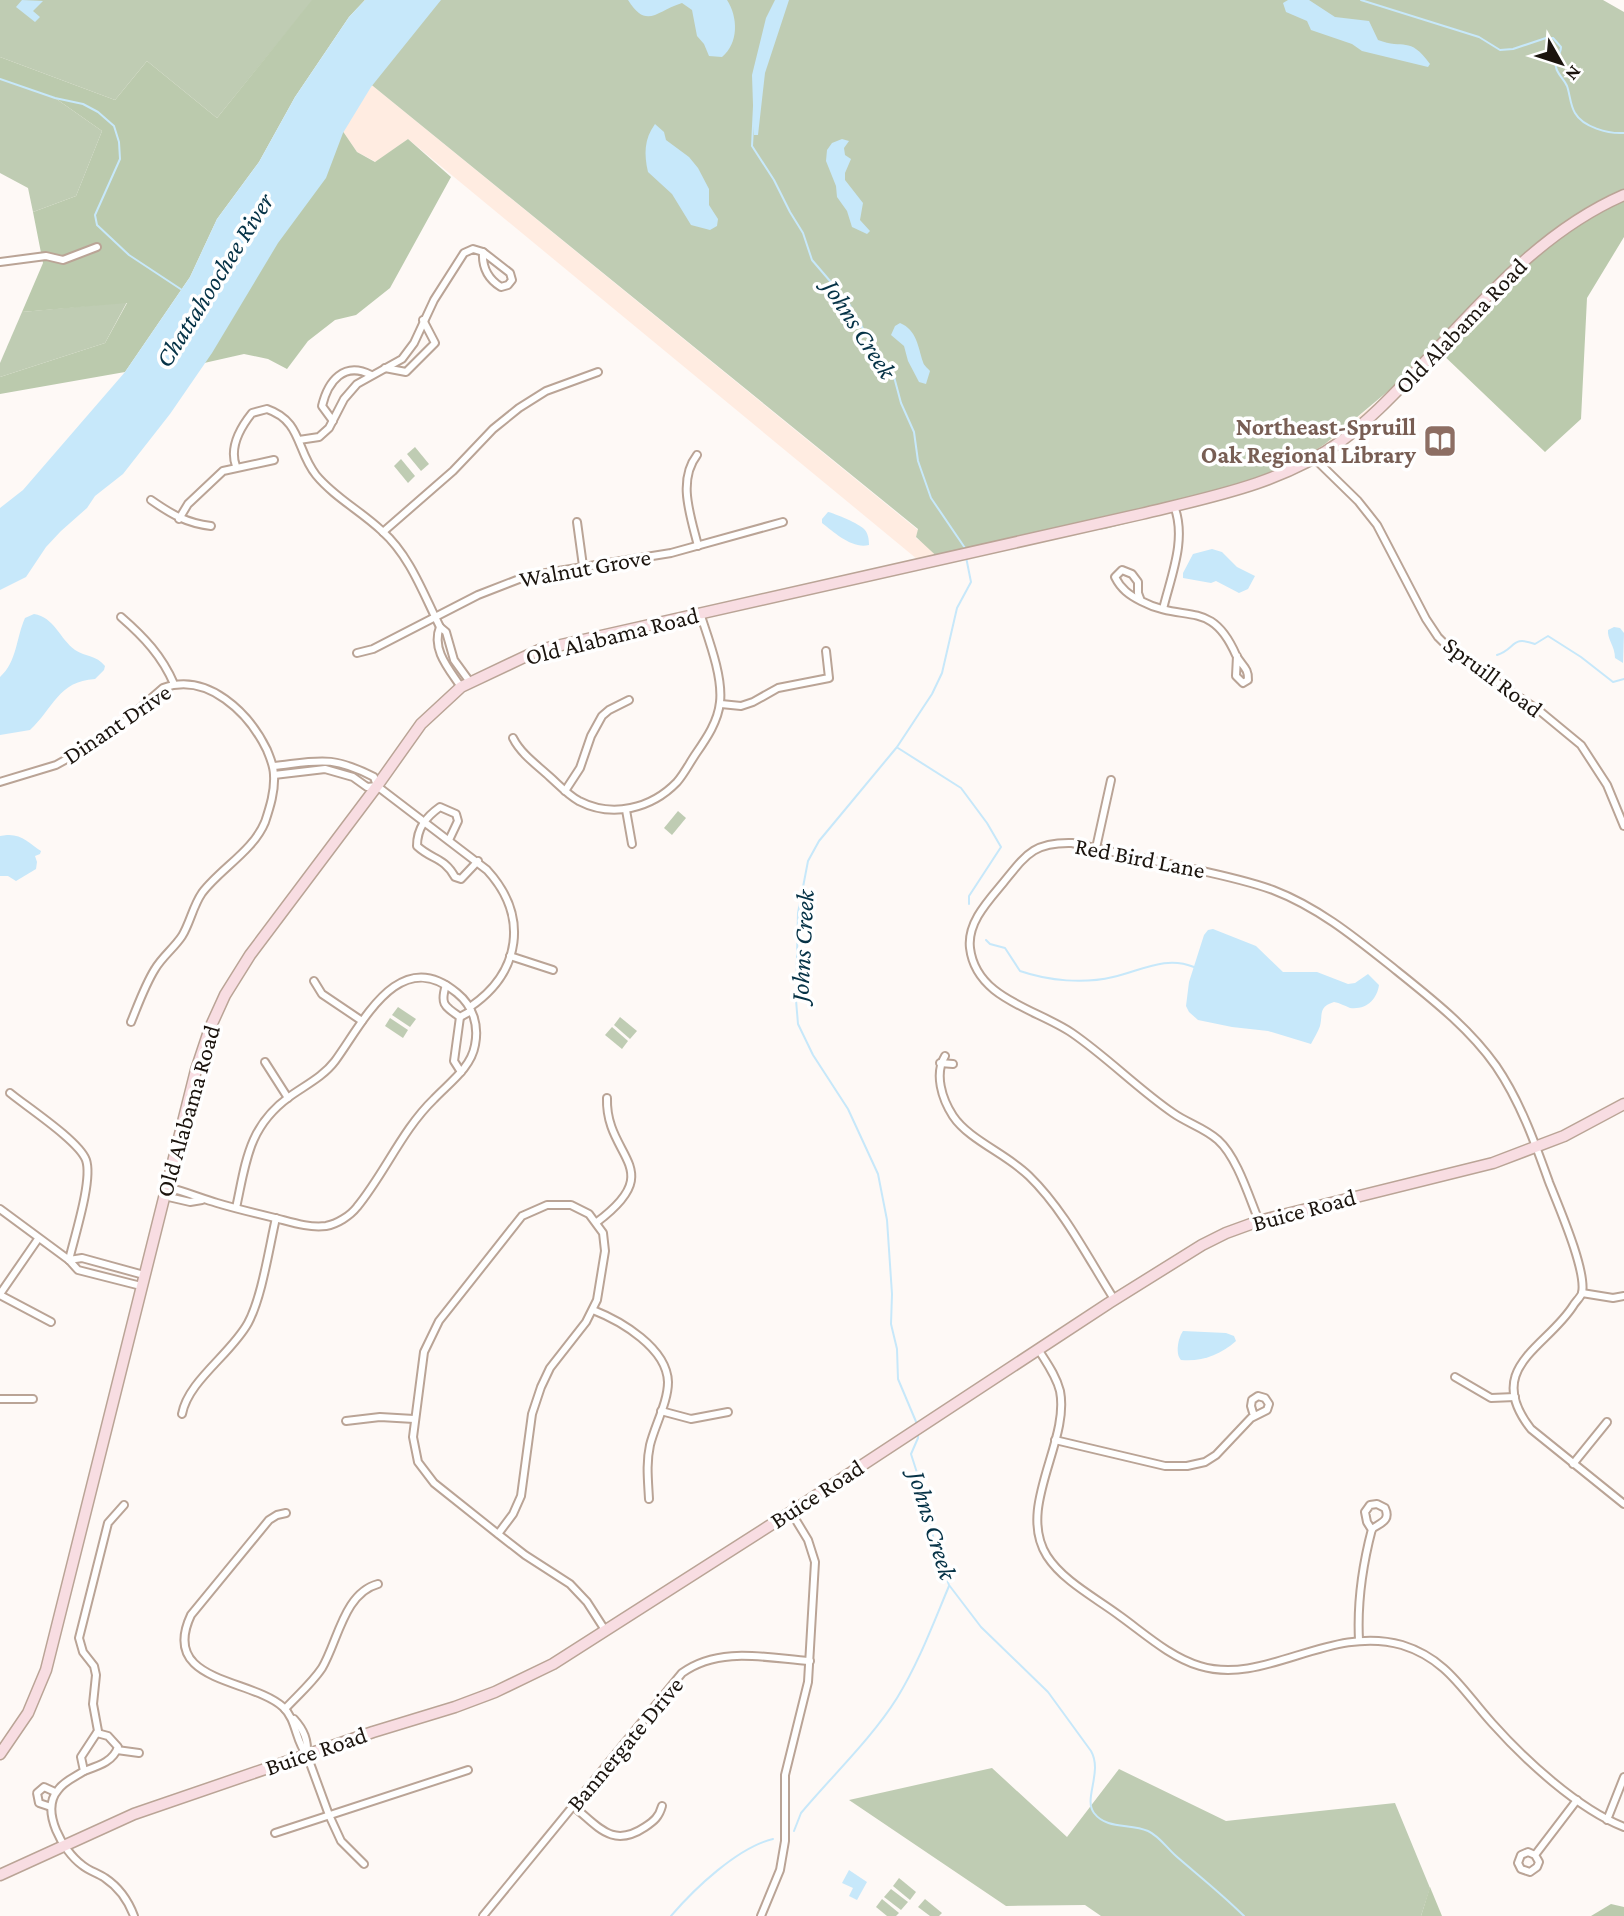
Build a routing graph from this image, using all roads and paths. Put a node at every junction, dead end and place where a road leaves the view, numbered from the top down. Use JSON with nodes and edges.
{"nodes":[{"id":1,"x":1624,"y":195,"type":"edge"},
{"id":2,"x":97,"y":247,"type":"dead end"},
{"id":3,"x":483,"y":251,"type":"junction"},
{"id":4,"x":0,"y":262,"type":"edge"},
{"id":5,"x":423,"y":320,"type":"junction"},
{"id":6,"x":385,"y":368,"type":"junction"},
{"id":7,"x":598,"y":372,"type":"dead end"},
{"id":8,"x":370,"y":375,"type":"junction"},
{"id":9,"x":332,"y":421,"type":"junction"},
{"id":10,"x":299,"y":440,"type":"junction"},
{"id":11,"x":697,"y":455,"type":"dead end"},
{"id":12,"x":1314,"y":458,"type":"junction"},
{"id":13,"x":274,"y":460,"type":"dead end"},
{"id":14,"x":236,"y":467,"type":"junction"},
{"id":15,"x":151,"y":500,"type":"dead end"},
{"id":16,"x":1174,"y":506,"type":"junction"},
{"id":17,"x":179,"y":519,"type":"junction"},
{"id":18,"x":577,"y":522,"type":"dead end"},
{"id":19,"x":783,"y":522,"type":"dead end"},
{"id":20,"x":211,"y":526,"type":"dead end"},
{"id":21,"x":383,"y":532,"type":"junction"},
{"id":22,"x":698,"y":546,"type":"junction"},
{"id":23,"x":583,"y":566,"type":"junction"},
{"id":24,"x":1141,"y":601,"type":"junction"},
{"id":25,"x":1163,"y":609,"type":"junction"},
{"id":26,"x":699,"y":613,"type":"junction"},
{"id":27,"x":121,"y":617,"type":"dead end"},
{"id":28,"x":435,"y":617,"type":"junction"},
{"id":29,"x":440,"y":627,"type":"junction"},
{"id":30,"x":826,"y":651,"type":"dead end"},
{"id":31,"x":357,"y":653,"type":"dead end"},
{"id":32,"x":1237,"y":656,"type":"dead end"},
{"id":33,"x":174,"y":684,"type":"junction"},
{"id":34,"x":466,"y":685,"type":"junction"},
{"id":35,"x":629,"y":700,"type":"dead end"},
{"id":36,"x":720,"y":704,"type":"junction"},
{"id":37,"x":513,"y":738,"type":"dead end"},
{"id":38,"x":273,"y":766,"type":"junction"},
{"id":39,"x":357,"y":768,"type":"junction"},
{"id":40,"x":274,"y":775,"type":"junction"},
{"id":41,"x":353,"y":777,"type":"junction"},
{"id":42,"x":1111,"y":780,"type":"dead end"},
{"id":43,"x":0,"y":782,"type":"edge"},
{"id":44,"x":377,"y":786,"type":"junction"},
{"id":45,"x":565,"y":791,"type":"junction"},
{"id":46,"x":626,"y":810,"type":"junction"},
{"id":47,"x":424,"y":821,"type":"junction"},
{"id":48,"x":1624,"y":826,"type":"edge"},
{"id":49,"x":449,"y":840,"type":"junction"},
{"id":50,"x":632,"y":844,"type":"dead end"},
{"id":51,"x":1096,"y":848,"type":"junction"},
{"id":52,"x":478,"y":862,"type":"junction"},
{"id":53,"x":510,"y":956,"type":"junction"},
{"id":54,"x":553,"y":970,"type":"dead end"},
{"id":55,"x":314,"y":981,"type":"dead end"},
{"id":56,"x":446,"y":985,"type":"junction"},
{"id":57,"x":470,"y":1009,"type":"junction"},
{"id":58,"x":460,"y":1017,"type":"junction"},
{"id":59,"x":362,"y":1021,"type":"junction"},
{"id":60,"x":131,"y":1022,"type":"dead end"},
{"id":61,"x":945,"y":1056,"type":"dead end"},
{"id":62,"x":265,"y":1062,"type":"dead end"},
{"id":63,"x":940,"y":1063,"type":"junction"},
{"id":64,"x":953,"y":1064,"type":"dead end"},
{"id":65,"x":461,"y":1072,"type":"junction"},
{"id":66,"x":9,"y":1093,"type":"dead end"},
{"id":67,"x":288,"y":1098,"type":"junction"},
{"id":68,"x":607,"y":1098,"type":"dead end"},
{"id":69,"x":1624,"y":1104,"type":"edge"},
{"id":70,"x":1537,"y":1148,"type":"junction"},
{"id":71,"x":165,"y":1192,"type":"junction"},
{"id":72,"x":236,"y":1208,"type":"junction"},
{"id":73,"x":0,"y":1209,"type":"edge"},
{"id":74,"x":276,"y":1218,"type":"junction"},
{"id":75,"x":1259,"y":1221,"type":"junction"},
{"id":76,"x":597,"y":1222,"type":"junction"},
{"id":77,"x":38,"y":1239,"type":"junction"},
{"id":78,"x":69,"y":1261,"type":"junction"},
{"id":79,"x":144,"y":1275,"type":"junction"},
{"id":80,"x":141,"y":1286,"type":"junction"},
{"id":81,"x":1582,"y":1293,"type":"junction"},
{"id":82,"x":0,"y":1294,"type":"edge"},
{"id":83,"x":1624,"y":1296,"type":"edge"},
{"id":84,"x":1114,"y":1299,"type":"junction"},
{"id":85,"x":593,"y":1310,"type":"junction"},
{"id":86,"x":51,"y":1322,"type":"dead end"},
{"id":87,"x":1038,"y":1349,"type":"junction"},
{"id":88,"x":1455,"y":1377,"type":"dead end"},
{"id":89,"x":1514,"y":1397,"type":"junction"},
{"id":90,"x":0,"y":1399,"type":"edge"},
{"id":91,"x":33,"y":1399,"type":"dead end"},
{"id":92,"x":660,"y":1411,"type":"junction"},
{"id":93,"x":728,"y":1412,"type":"dead end"},
{"id":94,"x":182,"y":1414,"type":"dead end"},
{"id":95,"x":1254,"y":1416,"type":"dead end"},
{"id":96,"x":414,"y":1419,"type":"junction"},
{"id":97,"x":346,"y":1421,"type":"dead end"},
{"id":98,"x":1608,"y":1422,"type":"dead end"},
{"id":99,"x":1055,"y":1440,"type":"junction"},
{"id":100,"x":1573,"y":1464,"type":"junction"},
{"id":101,"x":649,"y":1499,"type":"dead end"},
{"id":102,"x":124,"y":1504,"type":"dead end"},
{"id":103,"x":1624,"y":1504,"type":"edge"},
{"id":104,"x":791,"y":1511,"type":"junction"},
{"id":105,"x":286,"y":1513,"type":"dead end"},
{"id":106,"x":1372,"y":1530,"type":"dead end"},
{"id":107,"x":498,"y":1534,"type":"junction"},
{"id":108,"x":378,"y":1584,"type":"dead end"},
{"id":109,"x":605,"y":1629,"type":"junction"},
{"id":110,"x":1359,"y":1640,"type":"junction"},
{"id":111,"x":810,"y":1661,"type":"junction"},
{"id":112,"x":285,"y":1709,"type":"junction"},
{"id":113,"x":97,"y":1732,"type":"junction"},
{"id":114,"x":117,"y":1750,"type":"junction"},
{"id":115,"x":139,"y":1753,"type":"dead end"},
{"id":116,"x":0,"y":1754,"type":"edge"},
{"id":117,"x":307,"y":1755,"type":"junction"},
{"id":118,"x":468,"y":1770,"type":"dead end"},
{"id":119,"x":84,"y":1772,"type":"junction"},
{"id":120,"x":1624,"y":1777,"type":"edge"},
{"id":121,"x":55,"y":1792,"type":"junction"},
{"id":122,"x":1577,"y":1800,"type":"junction"},
{"id":123,"x":573,"y":1806,"type":"junction"},
{"id":124,"x":662,"y":1806,"type":"dead end"},
{"id":125,"x":51,"y":1807,"type":"junction"},
{"id":126,"x":329,"y":1815,"type":"junction"},
{"id":127,"x":1607,"y":1820,"type":"junction"},
{"id":128,"x":1624,"y":1827,"type":"edge"},
{"id":129,"x":275,"y":1833,"type":"dead end"},
{"id":130,"x":64,"y":1846,"type":"junction"},
{"id":131,"x":1535,"y":1855,"type":"dead end"},
{"id":132,"x":364,"y":1864,"type":"dead end"},
{"id":133,"x":0,"y":1875,"type":"edge"},
{"id":134,"x":134,"y":1916,"type":"edge"},
{"id":135,"x":483,"y":1916,"type":"edge"},
{"id":136,"x":761,"y":1916,"type":"edge"}],
"edges":[{"from":1,"to":12,"type":"main road","name":"Old Alabama Road"},
{"from":2,"to":4,"type":"street"},
{"from":3,"to":3,"type":"street"},
{"from":3,"to":5,"type":"street"},
{"from":5,"to":6,"type":"street"},
{"from":5,"to":6,"type":"street"},
{"from":6,"to":8,"type":"street"},
{"from":7,"to":21,"type":"street"},
{"from":8,"to":9,"type":"street"},
{"from":8,"to":9,"type":"street"},
{"from":9,"to":10,"type":"street"},
{"from":10,"to":14,"type":"street"},
{"from":10,"to":21,"type":"street"},
{"from":11,"to":22,"type":"street"},
{"from":12,"to":16,"type":"main road","name":"Old Alabama Road"},
{"from":12,"to":48,"type":"street","name":"Spruill Road"},
{"from":13,"to":14,"type":"street"},
{"from":14,"to":17,"type":"street"},
{"from":15,"to":17,"type":"street"},
{"from":16,"to":25,"type":"street"},
{"from":16,"to":26,"type":"main road","name":"Old Alabama Road"},
{"from":17,"to":20,"type":"street"},
{"from":18,"to":23,"type":"street"},
{"from":19,"to":22,"type":"street","name":"Walnut Grove"},
{"from":21,"to":28,"type":"street"},
{"from":22,"to":23,"type":"street","name":"Walnut Grove"},
{"from":23,"to":28,"type":"street","name":"Walnut Grove"},
{"from":24,"to":24,"type":"street"},
{"from":24,"to":25,"type":"street"},
{"from":25,"to":32,"type":"street"},
{"from":26,"to":34,"type":"main road","name":"Old Alabama Road"},
{"from":26,"to":36,"type":"street"},
{"from":27,"to":33,"type":"street"},
{"from":28,"to":29,"type":"street"},
{"from":28,"to":31,"type":"street","name":"Walnut Grove"},
{"from":29,"to":34,"type":"street"},
{"from":29,"to":34,"type":"street"},
{"from":30,"to":36,"type":"street"},
{"from":33,"to":38,"type":"street","name":"Dinant Drive"},
{"from":33,"to":43,"type":"street","name":"Dinant Drive"},
{"from":34,"to":44,"type":"main road","name":"Old Alabama Road"},
{"from":35,"to":45,"type":"street"},
{"from":36,"to":46,"type":"street"},
{"from":37,"to":45,"type":"street"},
{"from":38,"to":39,"type":"street"},
{"from":38,"to":40,"type":"street","name":"Dinant Drive"},
{"from":39,"to":41,"type":"street"},
{"from":39,"to":44,"type":"street"},
{"from":40,"to":41,"type":"street"},
{"from":40,"to":60,"type":"street","name":"Dinant Drive"},
{"from":41,"to":44,"type":"street"},
{"from":42,"to":51,"type":"street"},
{"from":44,"to":47,"type":"street"},
{"from":44,"to":71,"type":"main road","name":"Old Alabama Road"},
{"from":45,"to":46,"type":"street"},
{"from":46,"to":50,"type":"street"},
{"from":47,"to":49,"type":"street"},
{"from":47,"to":49,"type":"street"},
{"from":47,"to":52,"type":"street"},
{"from":49,"to":52,"type":"street"},
{"from":51,"to":70,"type":"street","name":"Red Bird Lane"},
{"from":51,"to":75,"type":"street","name":"Red Bird Lane"},
{"from":52,"to":53,"type":"street"},
{"from":53,"to":54,"type":"street"},
{"from":53,"to":57,"type":"street"},
{"from":55,"to":59,"type":"street"},
{"from":56,"to":57,"type":"street"},
{"from":56,"to":58,"type":"street"},
{"from":56,"to":59,"type":"street"},
{"from":57,"to":58,"type":"street"},
{"from":57,"to":65,"type":"street"},
{"from":58,"to":65,"type":"street"},
{"from":59,"to":67,"type":"street"},
{"from":61,"to":63,"type":"street"},
{"from":62,"to":67,"type":"street"},
{"from":63,"to":64,"type":"street"},
{"from":63,"to":84,"type":"street"},
{"from":65,"to":74,"type":"street"},
{"from":66,"to":78,"type":"street"},
{"from":67,"to":72,"type":"street"},
{"from":68,"to":76,"type":"street"},
{"from":69,"to":70,"type":"main road","name":"Buice Road"},
{"from":70,"to":75,"type":"main road","name":"Buice Road"},
{"from":70,"to":81,"type":"street","name":"Red Bird Lane"},
{"from":71,"to":72,"type":"street"},
{"from":71,"to":79,"type":"main road","name":"Old Alabama Road"},
{"from":72,"to":74,"type":"street"},
{"from":73,"to":77,"type":"street"},
{"from":74,"to":94,"type":"street"},
{"from":75,"to":84,"type":"main road","name":"Buice Road"},
{"from":76,"to":85,"type":"street"},
{"from":76,"to":96,"type":"street"},
{"from":77,"to":78,"type":"street"},
{"from":77,"to":82,"type":"street"},
{"from":78,"to":79,"type":"street"},
{"from":78,"to":80,"type":"street"},
{"from":79,"to":80,"type":"main road","name":"Old Alabama Road"},
{"from":80,"to":116,"type":"main road","name":"Old Alabama Road"},
{"from":81,"to":83,"type":"street"},
{"from":81,"to":89,"type":"street"},
{"from":82,"to":86,"type":"street"},
{"from":84,"to":87,"type":"main road","name":"Buice Road"},
{"from":85,"to":92,"type":"street"},
{"from":85,"to":107,"type":"street"},
{"from":87,"to":99,"type":"street"},
{"from":87,"to":104,"type":"main road","name":"Buice Road"},
{"from":88,"to":89,"type":"street"},
{"from":89,"to":100,"type":"street"},
{"from":90,"to":91,"type":"street"},
{"from":92,"to":93,"type":"street"},
{"from":92,"to":101,"type":"street"},
{"from":95,"to":99,"type":"street"},
{"from":96,"to":97,"type":"street"},
{"from":96,"to":107,"type":"street"},
{"from":98,"to":100,"type":"street"},
{"from":99,"to":110,"type":"street"},
{"from":100,"to":103,"type":"street"},
{"from":102,"to":113,"type":"street"},
{"from":104,"to":109,"type":"main road","name":"Buice Road"},
{"from":104,"to":111,"type":"street"},
{"from":105,"to":112,"type":"street"},
{"from":106,"to":110,"type":"street"},
{"from":107,"to":109,"type":"street"},
{"from":108,"to":112,"type":"street"},
{"from":109,"to":117,"type":"main road","name":"Buice Road"},
{"from":110,"to":122,"type":"street"},
{"from":111,"to":123,"type":"street","name":"Bannergate Drive"},
{"from":111,"to":136,"type":"street"},
{"from":112,"to":117,"type":"street"},
{"from":113,"to":114,"type":"street"},
{"from":113,"to":119,"type":"street"},
{"from":114,"to":115,"type":"street"},
{"from":114,"to":119,"type":"street"},
{"from":117,"to":126,"type":"street"},
{"from":117,"to":130,"type":"main road","name":"Buice Road"},
{"from":118,"to":126,"type":"street"},
{"from":119,"to":121,"type":"street"},
{"from":120,"to":127,"type":"street"},
{"from":121,"to":125,"type":"street"},
{"from":121,"to":125,"type":"street"},
{"from":122,"to":127,"type":"street"},
{"from":122,"to":131,"type":"street"},
{"from":123,"to":124,"type":"street"},
{"from":123,"to":135,"type":"street","name":"Bannergate Drive"},
{"from":125,"to":130,"type":"street"},
{"from":126,"to":129,"type":"street"},
{"from":126,"to":132,"type":"street"},
{"from":127,"to":128,"type":"street"},
{"from":130,"to":133,"type":"main road","name":"Buice Road"},
{"from":130,"to":134,"type":"street"}]}
